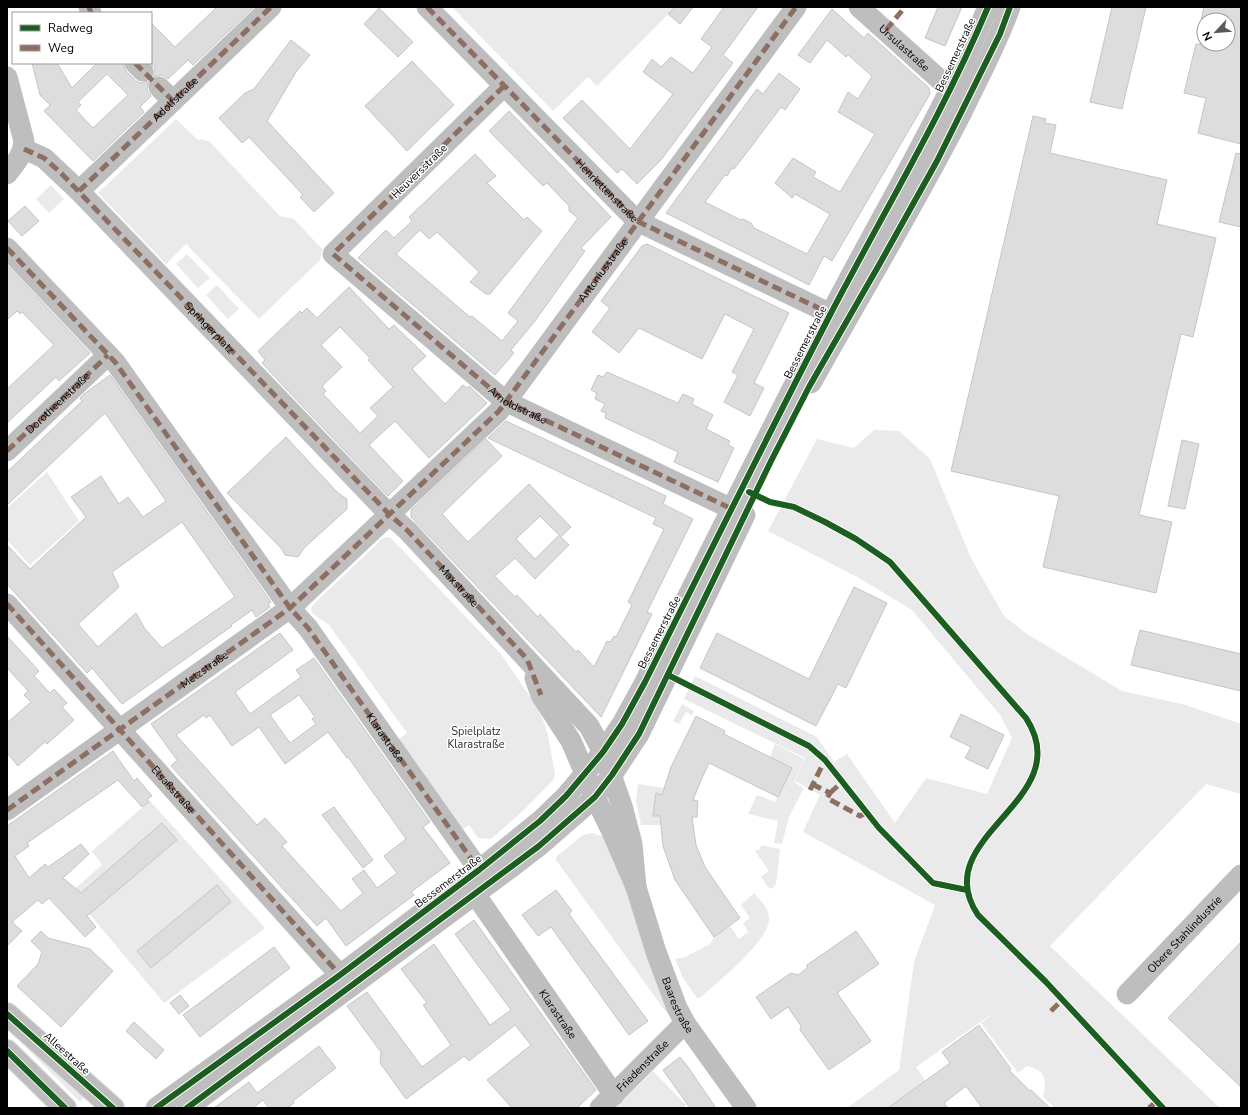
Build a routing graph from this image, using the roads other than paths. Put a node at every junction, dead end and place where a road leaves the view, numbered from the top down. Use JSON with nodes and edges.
{"nodes":[{"id":1,"x":271,"y":7,"type":"edge"},
{"id":2,"x":427,"y":7,"type":"edge"},
{"id":3,"x":796,"y":7,"type":"edge"},
{"id":4,"x":859,"y":7,"type":"edge"},
{"id":5,"x":988,"y":7,"type":"edge"},
{"id":6,"x":1010,"y":7,"type":"edge"},
{"id":7,"x":7,"y":77,"type":"edge"},
{"id":8,"x":504,"y":86,"type":"junction"},
{"id":9,"x":962,"y":89,"type":"junction"},
{"id":10,"x":24,"y":149,"type":"junction"},
{"id":11,"x":7,"y":174,"type":"edge"},
{"id":12,"x":79,"y":191,"type":"junction"},
{"id":13,"x":637,"y":221,"type":"junction"},
{"id":14,"x":7,"y":248,"type":"edge"},
{"id":15,"x":333,"y":254,"type":"joint"},
{"id":16,"x":836,"y":321,"type":"junction"},
{"id":17,"x":108,"y":355,"type":"junction"},
{"id":18,"x":505,"y":401,"type":"junction"},
{"id":19,"x":7,"y":450,"type":"edge"},
{"id":20,"x":732,"y":509,"type":"junction"},
{"id":21,"x":389,"y":514,"type":"junction"},
{"id":22,"x":7,"y":604,"type":"edge"},
{"id":23,"x":290,"y":608,"type":"junction"},
{"id":24,"x":527,"y":659,"type":"junction"},
{"id":25,"x":120,"y":730,"type":"junction"},
{"id":26,"x":603,"y":752,"type":"junction"},
{"id":27,"x":585,"y":774,"type":"junction"},
{"id":28,"x":612,"y":775,"type":"junction"},
{"id":29,"x":595,"y":797,"type":"junction"},
{"id":30,"x":7,"y":810,"type":"edge"},
{"id":31,"x":479,"y":870,"type":"junction"},
{"id":32,"x":1241,"y":875,"type":"edge"},
{"id":33,"x":636,"y":888,"type":"junction"},
{"id":34,"x":475,"y":894,"type":"junction"},
{"id":35,"x":340,"y":975,"type":"junction"},
{"id":36,"x":1127,"y":994,"type":"dead end"},
{"id":37,"x":7,"y":1014,"type":"edge"},
{"id":38,"x":685,"y":1023,"type":"junction"},
{"id":39,"x":7,"y":1051,"type":"edge"},
{"id":40,"x":607,"y":1101,"type":"edge"},
{"id":41,"x":65,"y":1108,"type":"edge"},
{"id":42,"x":112,"y":1108,"type":"edge"},
{"id":43,"x":156,"y":1108,"type":"edge"},
{"id":44,"x":187,"y":1108,"type":"edge"},
{"id":45,"x":746,"y":1108,"type":"edge"}],
"edges":[{"from":1,"to":12,"type":"street","name":"Adolfstraße"},
{"from":2,"to":8,"type":"street","name":"Henriettenstraße"},
{"from":3,"to":13,"type":"street","name":"Antoniusstraße"},
{"from":4,"to":9,"type":"street","name":"Ursulastraße"},
{"from":5,"to":9,"type":"street","name":"Bessemerstraße"},
{"from":6,"to":9,"type":"street","name":"Bessemerstraße"},
{"from":7,"to":10,"type":"street"},
{"from":8,"to":13,"type":"street","name":"Henriettenstraße"},
{"from":8,"to":15,"type":"street","name":"Heuversstraße"},
{"from":9,"to":16,"type":"street","name":"Bessemerstraße"},
{"from":10,"to":11,"type":"street"},
{"from":10,"to":12,"type":"street","name":"Springerplatz"},
{"from":12,"to":21,"type":"street","name":"Springerplatz"},
{"from":13,"to":16,"type":"street","name":"Henriettenstraße"},
{"from":13,"to":18,"type":"street","name":"Antoniusstraße"},
{"from":14,"to":17,"type":"street"},
{"from":15,"to":18,"type":"street","name":"Arnoldstraße"},
{"from":16,"to":20,"type":"street","name":"Bessemerstraße"},
{"from":16,"to":28,"type":"street","name":"Bessemerstraße"},
{"from":17,"to":19,"type":"street","name":"Dorotheenstraße"},
{"from":17,"to":23,"type":"street"},
{"from":18,"to":20,"type":"street","name":"Arnoldstraße"},
{"from":18,"to":21,"type":"street","name":"Antoniusstraße"},
{"from":20,"to":26,"type":"street","name":"Bessemerstraße"},
{"from":21,"to":23,"type":"street","name":"Metzstraße"},
{"from":21,"to":24,"type":"street","name":"Maxstraße"},
{"from":22,"to":25,"type":"street","name":"Elsaßstraße"},
{"from":23,"to":25,"type":"street","name":"Metzstraße"},
{"from":23,"to":31,"type":"street","name":"Klarastraße"},
{"from":24,"to":26,"type":"street","name":"Maxstraße"},
{"from":24,"to":27,"type":"street","name":"Maxstraße"},
{"from":25,"to":30,"type":"street","name":"Metzstraße"},
{"from":25,"to":35,"type":"street","name":"Elsaßstraße"},
{"from":26,"to":27,"type":"street","name":"Bessemerstraße"},
{"from":26,"to":28,"type":"street"},
{"from":27,"to":29,"type":"street"},
{"from":27,"to":31,"type":"street","name":"Bessemerstraße"},
{"from":28,"to":29,"type":"street","name":"Bessemerstraße"},
{"from":28,"to":33,"type":"street","name":"Baarestraße"},
{"from":29,"to":33,"type":"street","name":"Baarestraße"},
{"from":29,"to":34,"type":"street","name":"Bessemerstraße"},
{"from":31,"to":35,"type":"street","name":"Bessemerstraße"},
{"from":32,"to":36,"type":"street","name":"Obere Stahlindustrie"},
{"from":33,"to":38,"type":"street","name":"Baarestraße"},
{"from":34,"to":40,"type":"street","name":"Klarastraße"},
{"from":34,"to":44,"type":"street","name":"Bessemerstraße"},
{"from":35,"to":43,"type":"street","name":"Bessemerstraße"},
{"from":37,"to":42,"type":"main road","name":"Alleestraße"},
{"from":38,"to":40,"type":"street","name":"Friedenstraße"},
{"from":38,"to":45,"type":"street","name":"Baarestraße"},
{"from":39,"to":41,"type":"main road"}]}
